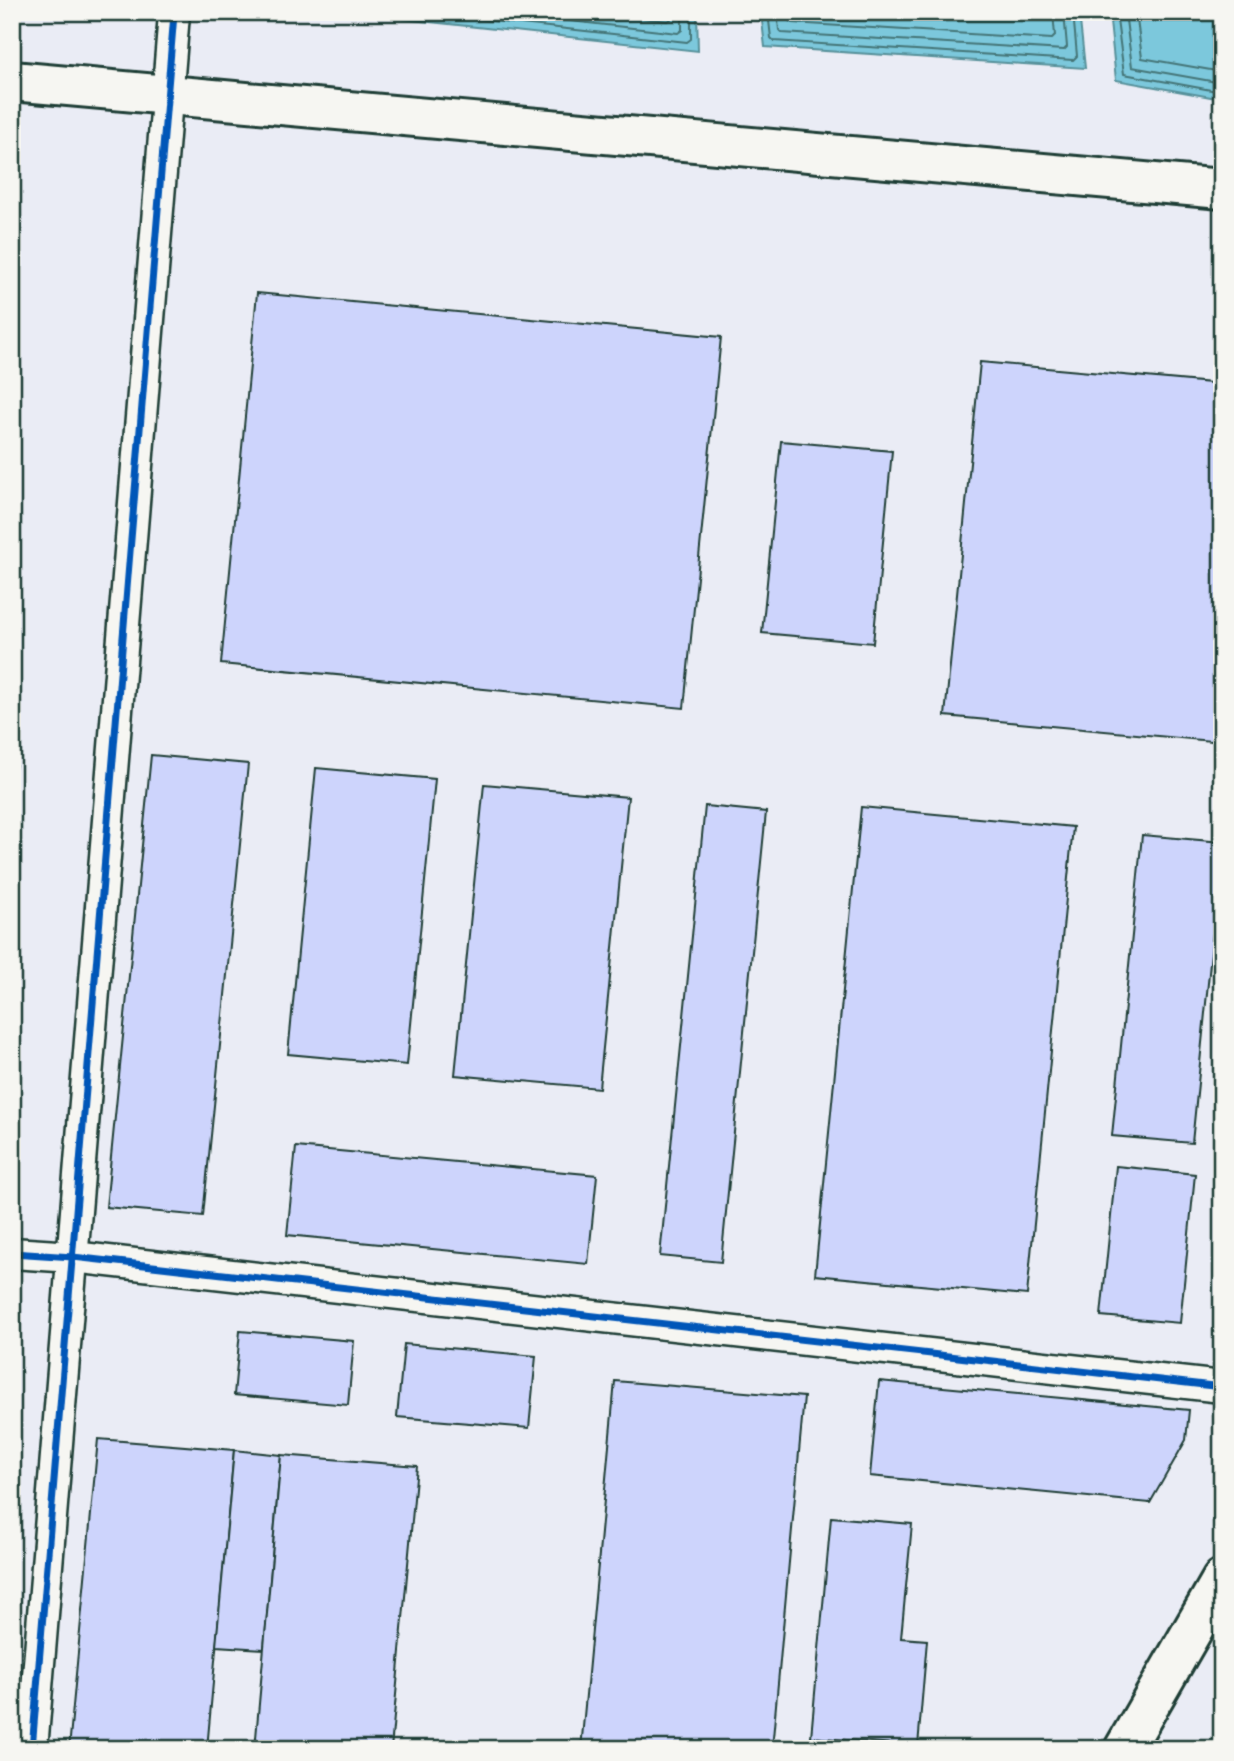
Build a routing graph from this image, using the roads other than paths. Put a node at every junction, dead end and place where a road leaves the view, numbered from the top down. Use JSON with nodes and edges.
{"nodes":[{"id":1,"x":174,"y":14,"type":"dead end"},
{"id":2,"x":12,"y":81,"type":"edge"},
{"id":3,"x":167,"y":95,"type":"junction"},
{"id":4,"x":1222,"y":189,"type":"edge"},
{"id":5,"x":12,"y":1253,"type":"edge"},
{"id":6,"x":73,"y":1256,"type":"junction"},
{"id":7,"x":1222,"y":1387,"type":"edge"},
{"id":8,"x":1222,"y":1579,"type":"edge"},
{"id":9,"x":32,"y":1749,"type":"edge"},
{"id":10,"x":1124,"y":1749,"type":"edge"}],
"edges":[{"from":1,"to":3,"type":"street"},
{"from":2,"to":3,"type":"street"},
{"from":3,"to":4,"type":"street"},
{"from":3,"to":6,"type":"street"},
{"from":5,"to":6,"type":"street"},
{"from":6,"to":7,"type":"street"},
{"from":6,"to":9,"type":"street"},
{"from":8,"to":10,"type":"street"}]}
